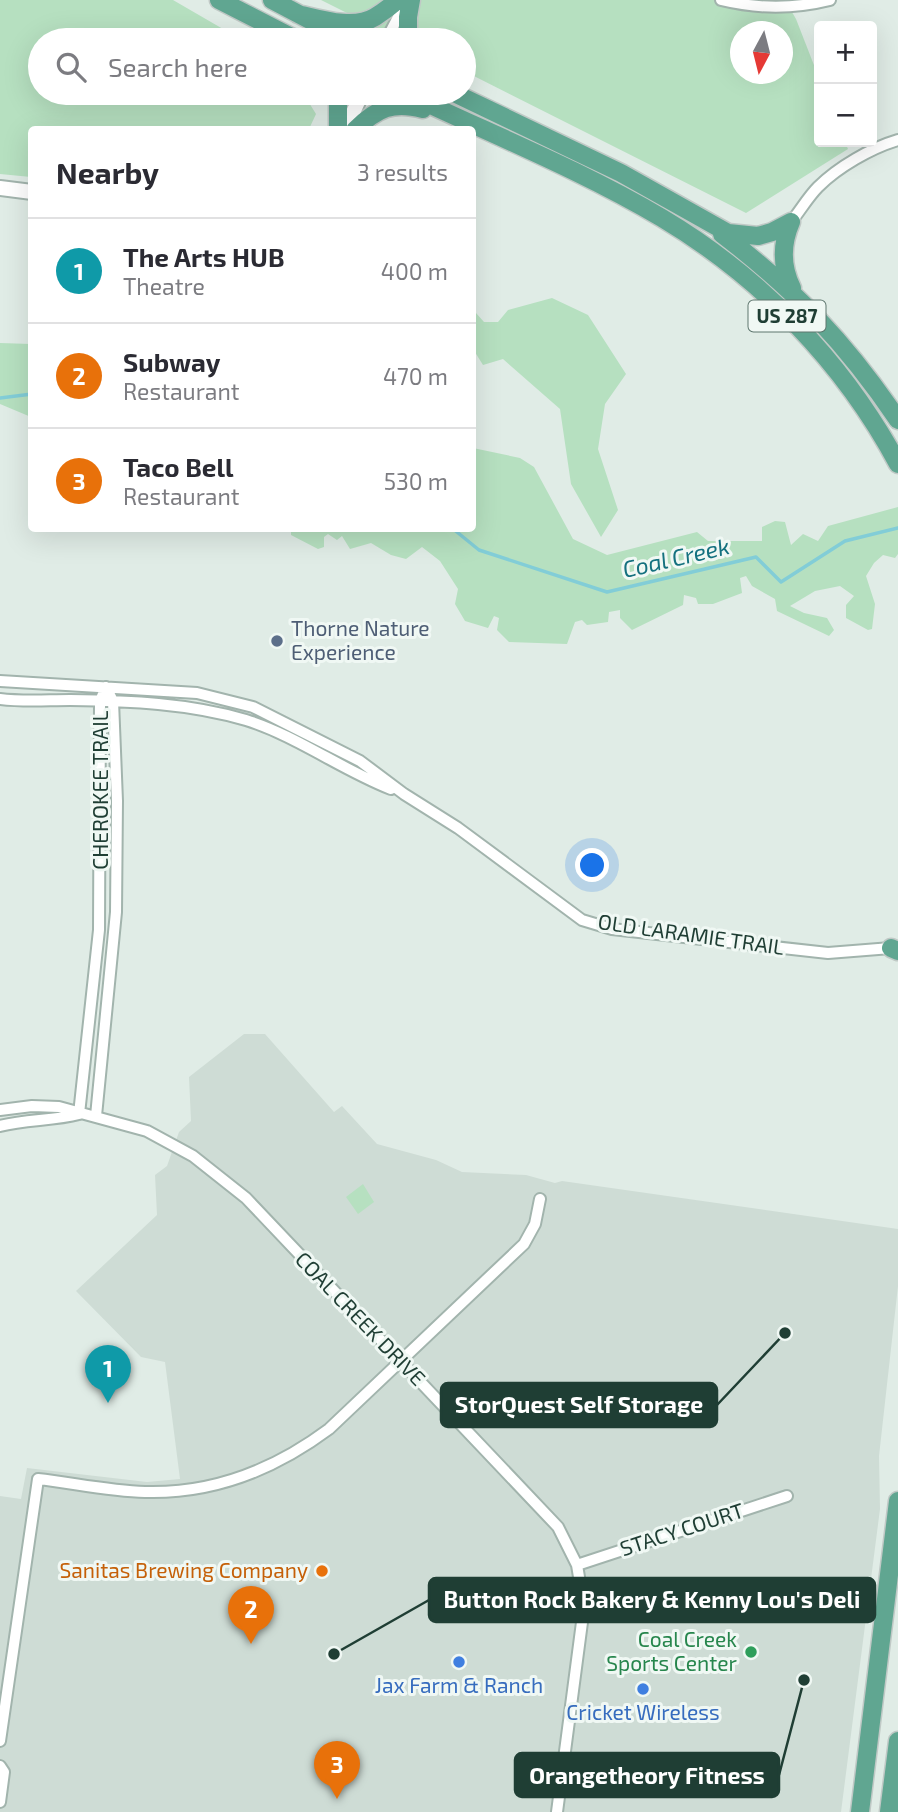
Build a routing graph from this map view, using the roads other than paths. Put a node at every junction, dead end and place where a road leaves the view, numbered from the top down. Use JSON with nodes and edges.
{"nodes":[{"id":1,"x":219,"y":0,"type":"edge"},
{"id":2,"x":272,"y":0,"type":"edge"},
{"id":3,"x":398,"y":0,"type":"edge"},
{"id":4,"x":409,"y":0,"type":"edge"},
{"id":5,"x":721,"y":0,"type":"edge"},
{"id":6,"x":830,"y":0,"type":"edge"},
{"id":7,"x":298,"y":14,"type":"junction"},
{"id":8,"x":245,"y":15,"type":"junction"},
{"id":9,"x":264,"y":28,"type":"edge"},
{"id":10,"x":272,"y":28,"type":"edge"},
{"id":11,"x":325,"y":28,"type":"edge"},
{"id":12,"x":393,"y":28,"type":"edge"},
{"id":13,"x":408,"y":28,"type":"edge"},
{"id":14,"x":476,"y":99,"type":"edge"},
{"id":15,"x":476,"y":103,"type":"edge"},
{"id":16,"x":338,"y":105,"type":"edge"},
{"id":17,"x":356,"y":105,"type":"edge"},
{"id":18,"x":401,"y":105,"type":"edge"},
{"id":19,"x":408,"y":105,"type":"edge"},
{"id":20,"x":430,"y":105,"type":"edge"},
{"id":21,"x":497,"y":113,"type":"junction"},
{"id":22,"x":460,"y":119,"type":"junction"},
{"id":23,"x":338,"y":126,"type":"edge"},
{"id":24,"x":347,"y":126,"type":"edge"},
{"id":25,"x":359,"y":126,"type":"edge"},
{"id":26,"x":475,"y":126,"type":"edge"},
{"id":27,"x":476,"y":127,"type":"edge"},
{"id":28,"x":898,"y":140,"type":"edge"},
{"id":29,"x":0,"y":188,"type":"edge"},
{"id":30,"x":28,"y":192,"type":"edge"},
{"id":31,"x":791,"y":222,"type":"junction"},
{"id":32,"x":715,"y":227,"type":"junction"},
{"id":33,"x":798,"y":297,"type":"junction"},
{"id":34,"x":898,"y":420,"type":"edge"},
{"id":35,"x":898,"y":464,"type":"edge"},
{"id":36,"x":0,"y":681,"type":"edge"},
{"id":37,"x":106,"y":687,"type":"junction"},
{"id":38,"x":0,"y":699,"type":"edge"},
{"id":39,"x":100,"y":701,"type":"junction"},
{"id":40,"x":113,"y":702,"type":"junction"},
{"id":41,"x":404,"y":794,"type":"junction"},
{"id":42,"x":896,"y":949,"type":"edge"},
{"id":43,"x":0,"y":1110,"type":"edge"},
{"id":44,"x":79,"y":1114,"type":"junction"},
{"id":45,"x":96,"y":1116,"type":"junction"},
{"id":46,"x":0,"y":1126,"type":"edge"},
{"id":47,"x":540,"y":1199,"type":"dead end"},
{"id":48,"x":402,"y":1362,"type":"junction"},
{"id":49,"x":788,"y":1496,"type":"dead end"},
{"id":50,"x":898,"y":1501,"type":"edge"},
{"id":51,"x":577,"y":1565,"type":"junction"},
{"id":52,"x":0,"y":1741,"type":"edge"},
{"id":53,"x":898,"y":1741,"type":"edge"},
{"id":54,"x":0,"y":1766,"type":"edge"},
{"id":55,"x":0,"y":1802,"type":"edge"},
{"id":56,"x":557,"y":1812,"type":"edge"},
{"id":57,"x":860,"y":1812,"type":"edge"},
{"id":58,"x":889,"y":1812,"type":"edge"}],
"edges":[{"from":1,"to":8,"type":"main road"},
{"from":2,"to":7,"type":"main road"},
{"from":3,"to":7,"type":"main road"},
{"from":4,"to":12,"type":"street"},
{"from":4,"to":13,"type":"main road"},
{"from":5,"to":6,"type":"street"},
{"from":7,"to":11,"type":"main road"},
{"from":8,"to":9,"type":"main road"},
{"from":8,"to":10,"type":"main road"},
{"from":14,"to":21,"type":"main road"},
{"from":15,"to":21,"type":"main road","number":"US 287"},
{"from":16,"to":23,"type":"main road"},
{"from":17,"to":24,"type":"street"},
{"from":18,"to":25,"type":"main road"},
{"from":19,"to":22,"type":"main road"},
{"from":20,"to":22,"type":"main road","number":"US 287"},
{"from":21,"to":32,"type":"main road","number":"US 287"},
{"from":22,"to":26,"type":"main road","number":"US 287"},
{"from":27,"to":35,"type":"main road","number":"US 287"},
{"from":28,"to":31,"type":"street"},
{"from":29,"to":30,"type":"street"},
{"from":31,"to":32,"type":"main road"},
{"from":31,"to":33,"type":"main road"},
{"from":32,"to":33,"type":"main road","number":"US 287"},
{"from":33,"to":34,"type":"main road","number":"US 287"},
{"from":36,"to":37,"type":"street","name":"OLD LARAMIE TRAIL"},
{"from":37,"to":39,"type":"street","name":"CHEROKEE TRAIL"},
{"from":37,"to":40,"type":"street","name":"CHEROKEE TRAIL"},
{"from":37,"to":41,"type":"street","name":"OLD LARAMIE TRAIL"},
{"from":38,"to":39,"type":"street","name":"OLD LARAMIE TRAIL"},
{"from":39,"to":40,"type":"street","name":"OLD LARAMIE TRAIL"},
{"from":39,"to":44,"type":"street","name":"CHEROKEE TRAIL"},
{"from":40,"to":41,"type":"street","name":"OLD LARAMIE TRAIL"},
{"from":40,"to":45,"type":"street","name":"CHEROKEE TRAIL"},
{"from":41,"to":42,"type":"street","name":"OLD LARAMIE TRAIL"},
{"from":43,"to":44,"type":"street"},
{"from":44,"to":45,"type":"street","name":"COAL CREEK DRIVE"},
{"from":44,"to":46,"type":"street"},
{"from":45,"to":48,"type":"street","name":"COAL CREEK DRIVE"},
{"from":47,"to":48,"type":"street"},
{"from":48,"to":51,"type":"street","name":"COAL CREEK DRIVE"},
{"from":48,"to":52,"type":"street"},
{"from":49,"to":51,"type":"street","name":"STACY COURT"},
{"from":50,"to":57,"type":"main road"},
{"from":51,"to":56,"type":"street","name":"COAL CREEK DRIVE"},
{"from":53,"to":58,"type":"main road"},
{"from":54,"to":55,"type":"street"}]}
